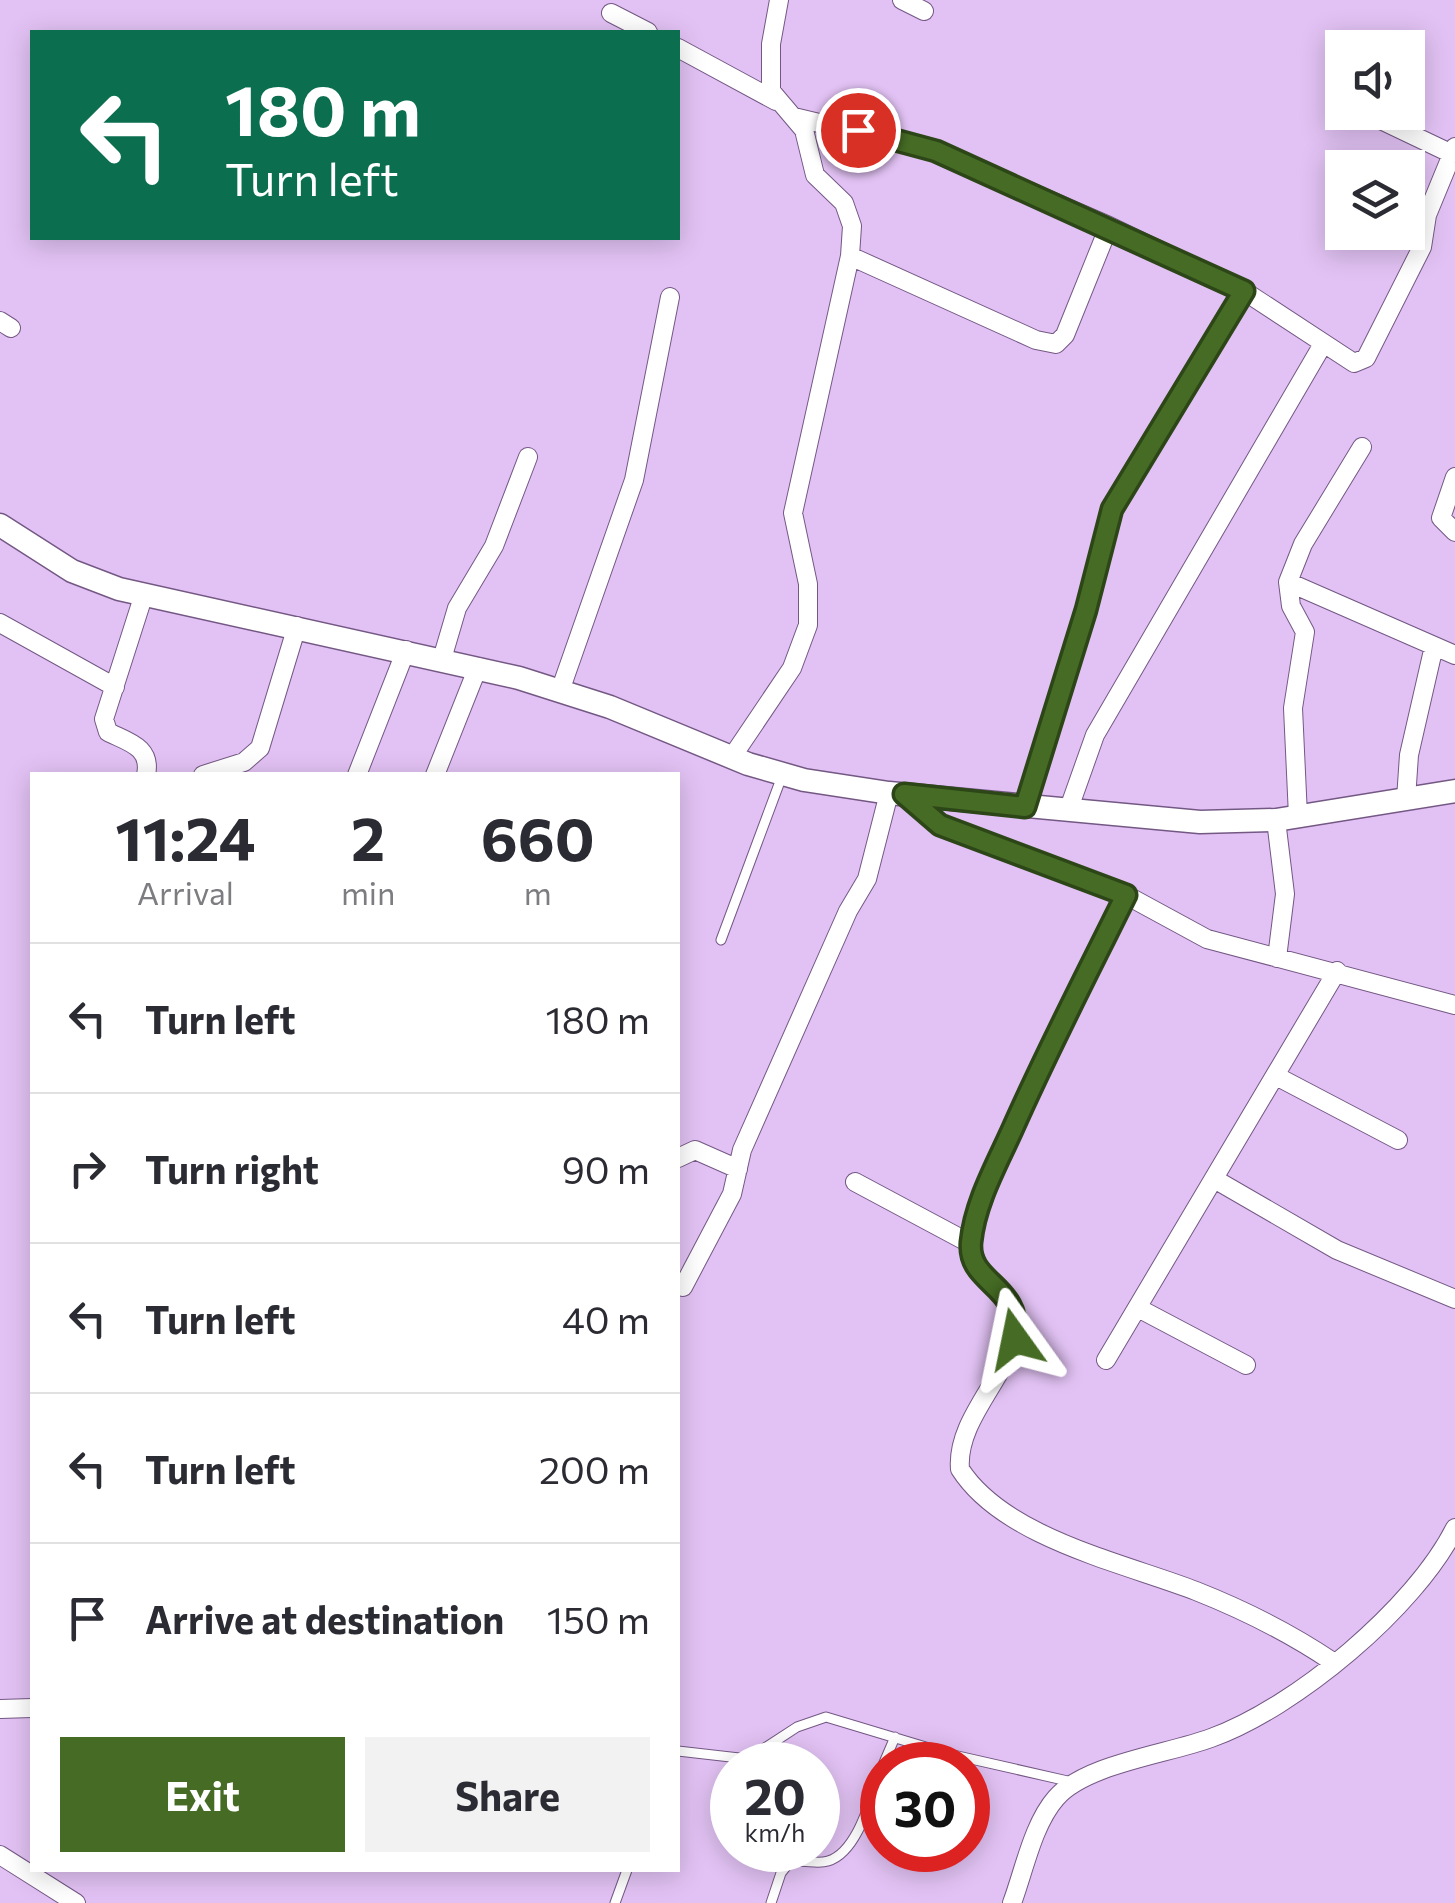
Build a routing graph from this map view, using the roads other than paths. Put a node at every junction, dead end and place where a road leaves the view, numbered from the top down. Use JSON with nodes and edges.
{"nodes":[{"id":1,"x":779,"y":0,"type":"edge"},
{"id":2,"x":902,"y":0,"type":"edge"},
{"id":3,"x":924,"y":11,"type":"dead end"},
{"id":4,"x":612,"y":13,"type":"dead end"},
{"id":5,"x":644,"y":30,"type":"edge"},
{"id":6,"x":680,"y":49,"type":"edge"},
{"id":7,"x":776,"y":101,"type":"junction"},
{"id":8,"x":794,"y":117,"type":"junction"},
{"id":9,"x":1405,"y":130,"type":"edge"},
{"id":10,"x":1454,"y":151,"type":"edge"},
{"id":11,"x":1109,"y":226,"type":"junction"},
{"id":12,"x":850,"y":256,"type":"junction"},
{"id":13,"x":1244,"y":291,"type":"junction"},
{"id":14,"x":670,"y":297,"type":"dead end"},
{"id":15,"x":1322,"y":344,"type":"junction"},
{"id":16,"x":1362,"y":447,"type":"dead end"},
{"id":17,"x":528,"y":457,"type":"dead end"},
{"id":18,"x":1455,"y":477,"type":"edge"},
{"id":19,"x":0,"y":524,"type":"edge"},
{"id":20,"x":1455,"y":532,"type":"edge"},
{"id":21,"x":1288,"y":582,"type":"junction"},
{"id":22,"x":139,"y":614,"type":"junction"},
{"id":23,"x":0,"y":624,"type":"edge"},
{"id":24,"x":297,"y":626,"type":"junction"},
{"id":25,"x":1434,"y":646,"type":"junction"},
{"id":26,"x":406,"y":650,"type":"junction"},
{"id":27,"x":1455,"y":655,"type":"edge"},
{"id":28,"x":442,"y":658,"type":"junction"},
{"id":29,"x":478,"y":668,"type":"junction"},
{"id":30,"x":116,"y":686,"type":"junction"},
{"id":31,"x":560,"y":691,"type":"junction"},
{"id":32,"x":732,"y":758,"type":"junction"},
{"id":33,"x":146,"y":772,"type":"edge"},
{"id":34,"x":212,"y":772,"type":"edge"},
{"id":35,"x":358,"y":772,"type":"edge"},
{"id":36,"x":436,"y":772,"type":"edge"},
{"id":37,"x":783,"y":774,"type":"junction"},
{"id":38,"x":1455,"y":791,"type":"edge"},
{"id":39,"x":896,"y":794,"type":"junction"},
{"id":40,"x":1406,"y":799,"type":"junction"},
{"id":41,"x":1025,"y":807,"type":"junction"},
{"id":42,"x":1068,"y":811,"type":"junction"},
{"id":43,"x":1287,"y":818,"type":"junction"},
{"id":44,"x":1126,"y":895,"type":"junction"},
{"id":45,"x":722,"y":940,"type":"dead end"},
{"id":46,"x":1276,"y":958,"type":"junction"},
{"id":47,"x":1337,"y":971,"type":"junction"},
{"id":48,"x":1455,"y":1006,"type":"edge"},
{"id":49,"x":1276,"y":1076,"type":"junction"},
{"id":50,"x":1398,"y":1140,"type":"dead end"},
{"id":51,"x":680,"y":1157,"type":"edge"},
{"id":52,"x":738,"y":1168,"type":"junction"},
{"id":53,"x":1216,"y":1180,"type":"junction"},
{"id":54,"x":854,"y":1182,"type":"dead end"},
{"id":55,"x":971,"y":1244,"type":"junction"},
{"id":56,"x":683,"y":1286,"type":"dead end"},
{"id":57,"x":1455,"y":1299,"type":"edge"},
{"id":58,"x":1138,"y":1308,"type":"junction"},
{"id":59,"x":1106,"y":1360,"type":"dead end"},
{"id":60,"x":1246,"y":1366,"type":"dead end"},
{"id":61,"x":1455,"y":1528,"type":"edge"},
{"id":62,"x":1333,"y":1662,"type":"junction"},
{"id":63,"x":30,"y":1708,"type":"edge"},
{"id":64,"x":0,"y":1709,"type":"edge"},
{"id":65,"x":895,"y":1737,"type":"junction"},
{"id":66,"x":893,"y":1742,"type":"edge"},
{"id":67,"x":680,"y":1751,"type":"edge"},
{"id":68,"x":1075,"y":1782,"type":"junction"},
{"id":69,"x":860,"y":1815,"type":"edge"},
{"id":70,"x":0,"y":1856,"type":"edge"},
{"id":71,"x":626,"y":1872,"type":"edge"},
{"id":72,"x":76,"y":1903,"type":"edge"},
{"id":73,"x":615,"y":1903,"type":"edge"},
{"id":74,"x":771,"y":1903,"type":"edge"},
{"id":75,"x":1012,"y":1903,"type":"edge"}],
"edges":[{"from":1,"to":7,"type":"street"},
{"from":2,"to":3,"type":"street"},
{"from":4,"to":5,"type":"street"},
{"from":6,"to":7,"type":"street"},
{"from":7,"to":8,"type":"street"},
{"from":8,"to":11,"type":"street"},
{"from":8,"to":12,"type":"street"},
{"from":9,"to":10,"type":"street"},
{"from":10,"to":15,"type":"street"},
{"from":11,"to":12,"type":"street"},
{"from":11,"to":13,"type":"street"},
{"from":12,"to":32,"type":"street"},
{"from":13,"to":15,"type":"street"},
{"from":13,"to":41,"type":"street"},
{"from":14,"to":31,"type":"street"},
{"from":15,"to":42,"type":"street"},
{"from":16,"to":21,"type":"street"},
{"from":17,"to":28,"type":"street"},
{"from":18,"to":20,"type":"street"},
{"from":19,"to":22,"type":"main road"},
{"from":21,"to":25,"type":"street"},
{"from":21,"to":43,"type":"street"},
{"from":22,"to":24,"type":"main road"},
{"from":22,"to":30,"type":"street"},
{"from":23,"to":30,"type":"street"},
{"from":24,"to":26,"type":"main road"},
{"from":24,"to":34,"type":"street"},
{"from":25,"to":27,"type":"street"},
{"from":25,"to":40,"type":"street"},
{"from":26,"to":28,"type":"main road"},
{"from":26,"to":35,"type":"street"},
{"from":28,"to":29,"type":"main road"},
{"from":29,"to":31,"type":"main road"},
{"from":29,"to":36,"type":"street"},
{"from":30,"to":33,"type":"street"},
{"from":31,"to":32,"type":"main road"},
{"from":32,"to":37,"type":"main road"},
{"from":37,"to":39,"type":"main road"},
{"from":37,"to":45,"type":"lane"},
{"from":38,"to":40,"type":"main road"},
{"from":39,"to":41,"type":"main road"},
{"from":39,"to":44,"type":"street"},
{"from":39,"to":52,"type":"street"},
{"from":40,"to":43,"type":"main road"},
{"from":41,"to":42,"type":"main road"},
{"from":42,"to":43,"type":"main road"},
{"from":43,"to":46,"type":"street"},
{"from":44,"to":46,"type":"street"},
{"from":44,"to":55,"type":"street"},
{"from":46,"to":47,"type":"street"},
{"from":47,"to":48,"type":"street"},
{"from":47,"to":49,"type":"street"},
{"from":49,"to":50,"type":"street"},
{"from":49,"to":53,"type":"street"},
{"from":51,"to":52,"type":"street"},
{"from":52,"to":56,"type":"street"},
{"from":53,"to":57,"type":"street"},
{"from":53,"to":58,"type":"street"},
{"from":54,"to":55,"type":"street"},
{"from":55,"to":62,"type":"street"},
{"from":58,"to":59,"type":"street"},
{"from":58,"to":60,"type":"street"},
{"from":61,"to":62,"type":"street"},
{"from":62,"to":68,"type":"street"},
{"from":63,"to":64,"type":"street"},
{"from":65,"to":66,"type":"lane"},
{"from":65,"to":67,"type":"lane"},
{"from":65,"to":68,"type":"lane"},
{"from":68,"to":75,"type":"street"},
{"from":69,"to":74,"type":"lane"},
{"from":70,"to":72,"type":"street"},
{"from":71,"to":73,"type":"lane"}]}
